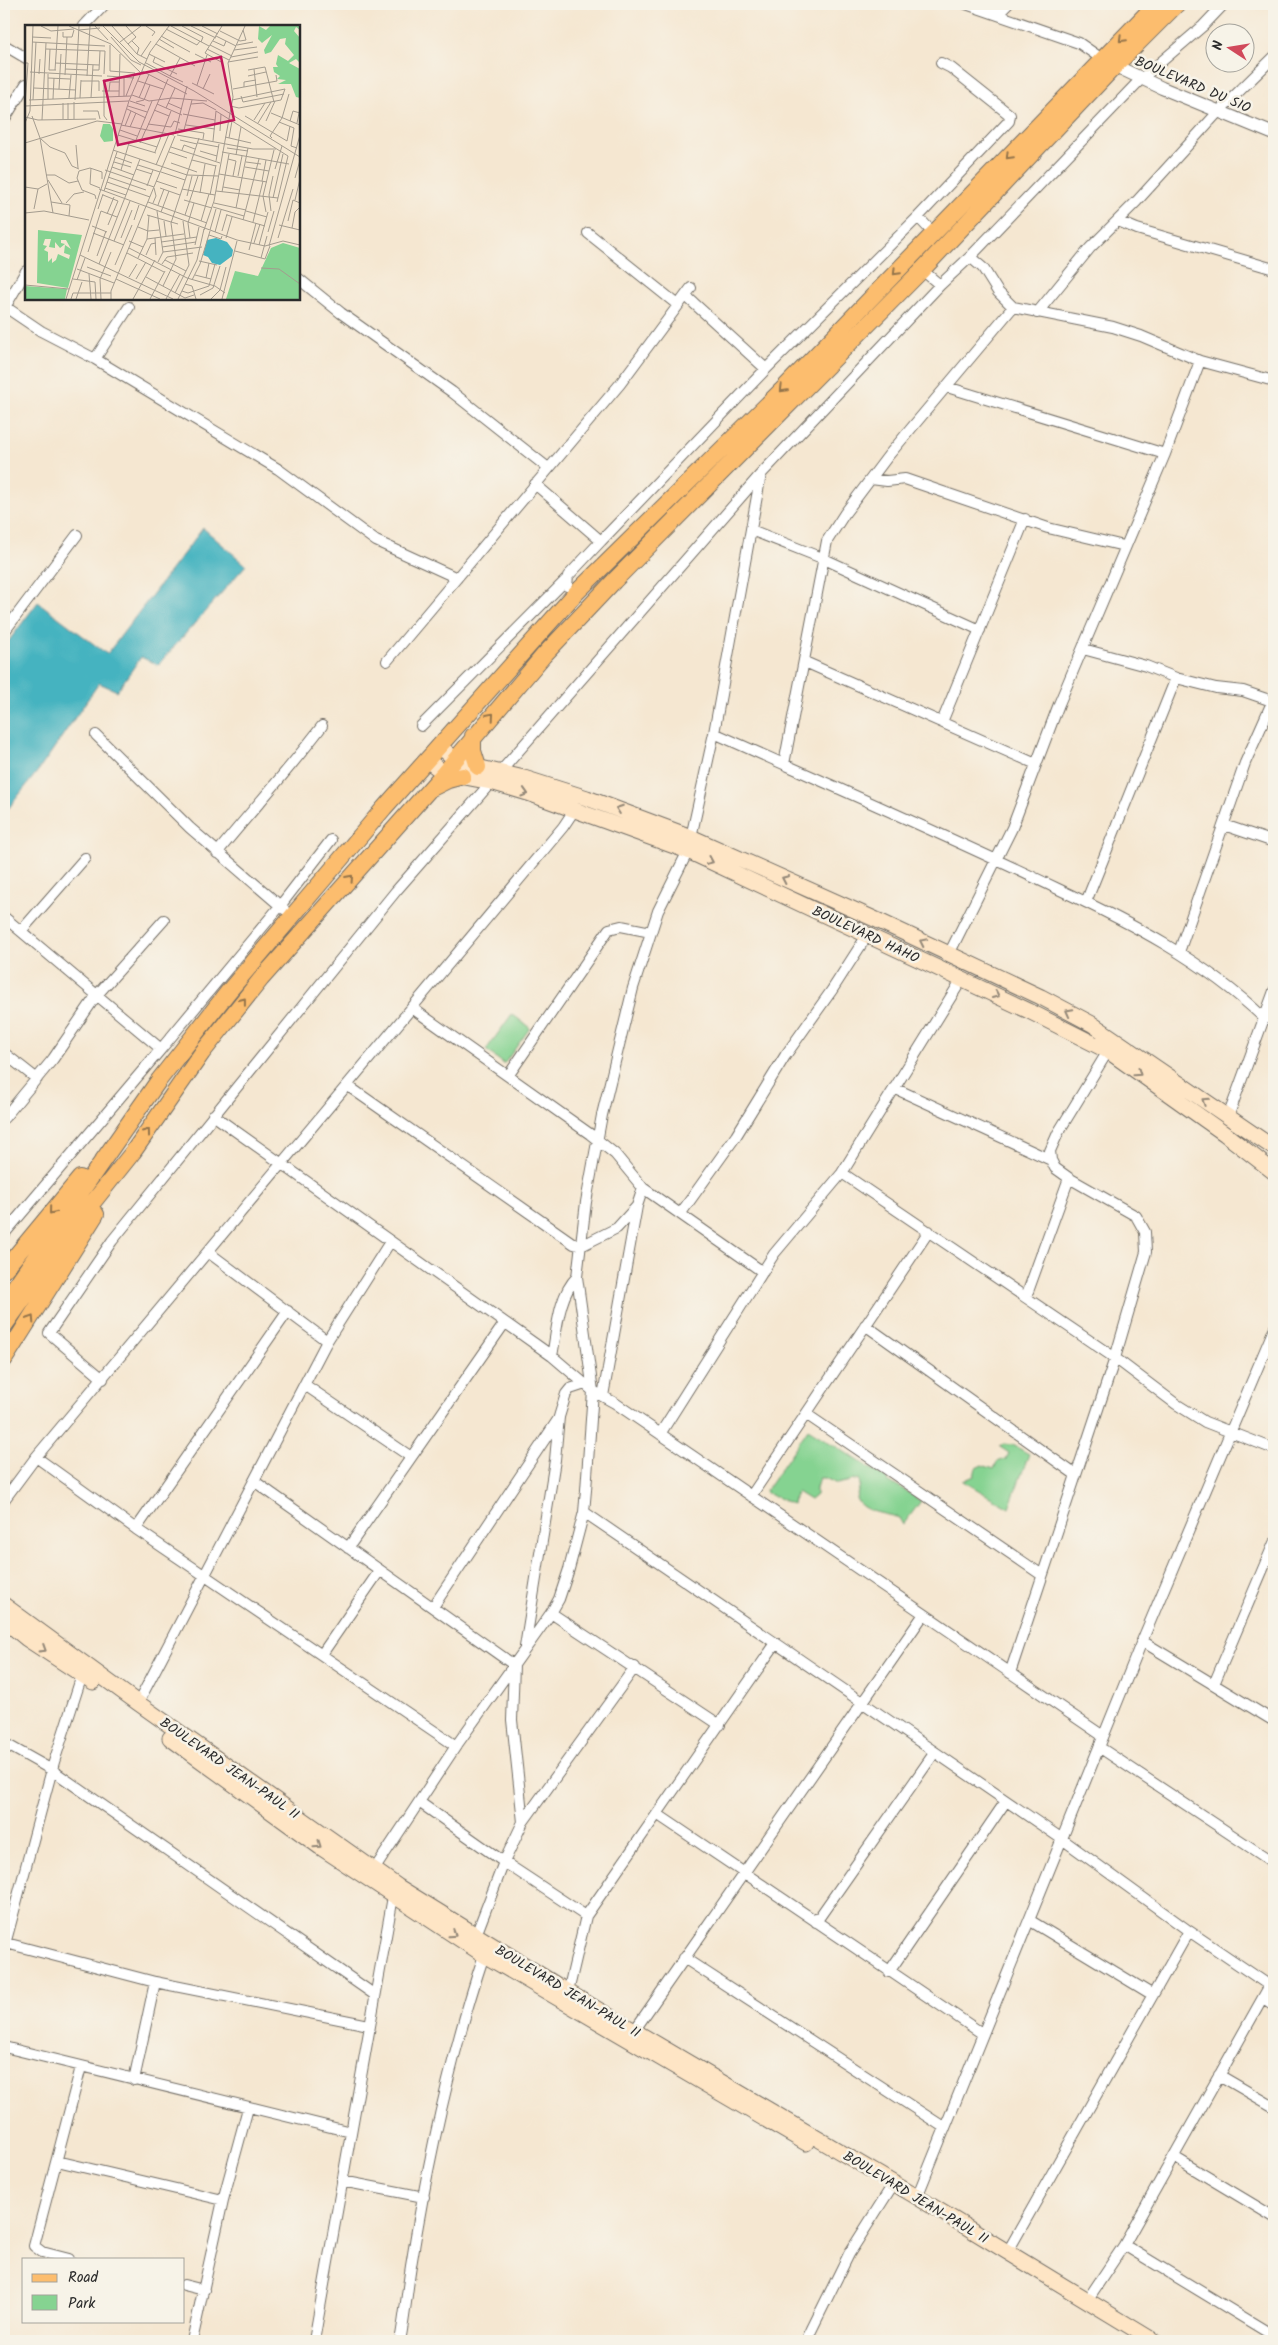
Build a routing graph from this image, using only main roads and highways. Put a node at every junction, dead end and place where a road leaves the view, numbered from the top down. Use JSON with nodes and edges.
{"nodes":[{"id":1,"x":1156,"y":4,"type":"edge"},
{"id":2,"x":1177,"y":4,"type":"edge"},
{"id":3,"x":1108,"y":63,"type":"junction"},
{"id":4,"x":473,"y":736,"type":"junction"},
{"id":5,"x":439,"y":746,"type":"junction"},
{"id":6,"x":455,"y":759,"type":"junction"},
{"id":7,"x":427,"y":760,"type":"junction"},
{"id":8,"x":478,"y":767,"type":"junction"},
{"id":9,"x":444,"y":773,"type":"junction"},
{"id":10,"x":462,"y":776,"type":"junction"},
{"id":11,"x":495,"y":777,"type":"junction"},
{"id":12,"x":430,"y":789,"type":"junction"},
{"id":13,"x":642,"y":826,"type":"junction"},
{"id":14,"x":690,"y":844,"type":"junction"},
{"id":15,"x":129,"y":1122,"type":"junction"},
{"id":16,"x":1274,"y":1148,"type":"edge"},
{"id":17,"x":133,"y":1152,"type":"junction"},
{"id":18,"x":1274,"y":1172,"type":"edge"},
{"id":19,"x":59,"y":1237,"type":"junction"},
{"id":20,"x":4,"y":1270,"type":"edge"},
{"id":21,"x":4,"y":1302,"type":"edge"},
{"id":22,"x":4,"y":1326,"type":"edge"},
{"id":23,"x":4,"y":1360,"type":"edge"},
{"id":24,"x":4,"y":1605,"type":"edge"},
{"id":25,"x":4,"y":1620,"type":"edge"},
{"id":26,"x":84,"y":1669,"type":"junction"},
{"id":27,"x":395,"y":1890,"type":"junction"},
{"id":28,"x":891,"y":2187,"type":"junction"},
{"id":29,"x":1139,"y":2341,"type":"edge"},
{"id":30,"x":1154,"y":2341,"type":"edge"}],
"edges":[{"from":1,"to":3,"type":"main road","one_way":true},
{"from":2,"to":3,"type":"main road"},
{"from":4,"to":3,"type":"main road","one_way":true},
{"from":3,"to":5,"type":"main road","one_way":true},
{"from":4,"to":6,"type":"main road"},
{"from":4,"to":8,"type":"main road"},
{"from":5,"to":6,"type":"main road","name":"BOULEVARD HAHO"},
{"from":5,"to":7,"type":"main road"},
{"from":6,"to":8,"type":"main road","name":"BOULEVARD HAHO"},
{"from":6,"to":9,"type":"main road"},
{"from":7,"to":9,"type":"main road","name":"BOULEVARD HAHO"},
{"from":7,"to":15,"type":"main road"},
{"from":8,"to":11,"type":"main road","name":"BOULEVARD HAHO"},
{"from":9,"to":10,"type":"main road","name":"BOULEVARD HAHO"},
{"from":9,"to":12,"type":"main road"},
{"from":10,"to":11,"type":"main road","name":"BOULEVARD HAHO"},
{"from":10,"to":12,"type":"main road"},
{"from":11,"to":13,"type":"main road","name":"BOULEVARD HAHO","one_way":true},
{"from":13,"to":11,"type":"main road","name":"BOULEVARD HAHO","one_way":true},
{"from":17,"to":12,"type":"main road","one_way":true},
{"from":13,"to":14,"type":"main road","name":"BOULEVARD HAHO"},
{"from":16,"to":14,"type":"main road","name":"BOULEVARD HAHO","one_way":true},
{"from":14,"to":18,"type":"main road","name":"BOULEVARD HAHO","one_way":true},
{"from":15,"to":19,"type":"main road"},
{"from":15,"to":20,"type":"main road","one_way":true},
{"from":17,"to":19,"type":"main road"},
{"from":23,"to":17,"type":"main road","one_way":true},
{"from":19,"to":21,"type":"main road"},
{"from":19,"to":22,"type":"main road"},
{"from":24,"to":26,"type":"main road","name":"BOULEVARD JEAN-PAUL II"},
{"from":25,"to":26,"type":"main road","name":"BOULEVARD JEAN-PAUL II","one_way":true},
{"from":26,"to":27,"type":"main road","name":"BOULEVARD JEAN-PAUL II","one_way":true},
{"from":26,"to":27,"type":"main road","name":"BOULEVARD JEAN-PAUL II"},
{"from":27,"to":28,"type":"main road","name":"BOULEVARD JEAN-PAUL II"},
{"from":27,"to":28,"type":"main road","name":"BOULEVARD JEAN-PAUL II","one_way":true},
{"from":28,"to":29,"type":"main road","name":"BOULEVARD JEAN-PAUL II"},
{"from":28,"to":30,"type":"main road","name":"BOULEVARD JEAN-PAUL II"}]}
